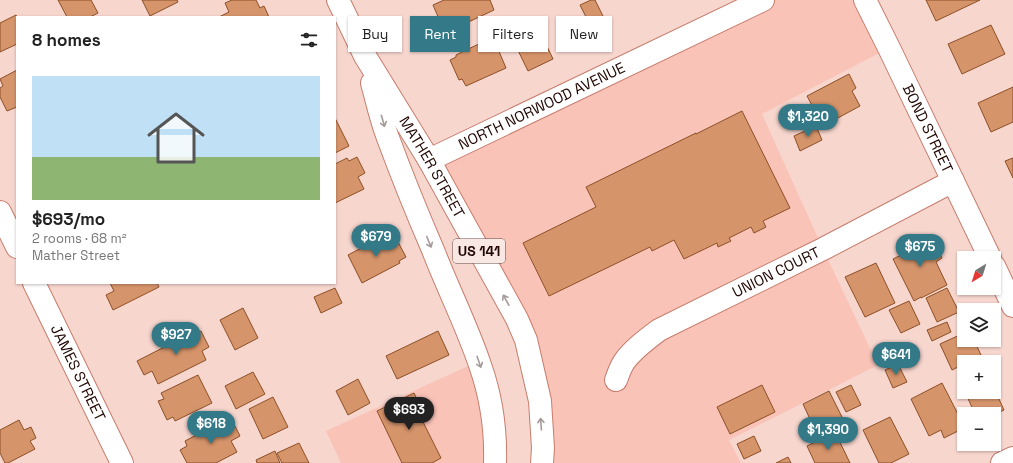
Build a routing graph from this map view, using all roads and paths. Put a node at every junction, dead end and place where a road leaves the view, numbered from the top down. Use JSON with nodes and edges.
{"nodes":[{"id":1,"x":338,"y":0,"type":"edge"},
{"id":2,"x":763,"y":0,"type":"edge"},
{"id":3,"x":865,"y":0,"type":"edge"},
{"id":4,"x":365,"y":56,"type":"junction"},
{"id":5,"x":429,"y":160,"type":"junction"},
{"id":6,"x":953,"y":181,"type":"junction"},
{"id":7,"x":0,"y":212,"type":"edge"},
{"id":8,"x":16,"y":245,"type":"edge"},
{"id":9,"x":987,"y":251,"type":"edge"},
{"id":10,"x":1001,"y":281,"type":"edge"},
{"id":11,"x":34,"y":284,"type":"edge"},
{"id":12,"x":1013,"y":306,"type":"edge"},
{"id":13,"x":616,"y":380,"type":"dead end"},
{"id":14,"x":1013,"y":458,"type":"edge"},
{"id":15,"x":122,"y":463,"type":"edge"},
{"id":16,"x":495,"y":463,"type":"edge"},
{"id":17,"x":542,"y":463,"type":"edge"},
{"id":18,"x":1002,"y":463,"type":"edge"}],
"edges":[{"from":1,"to":4,"type":"street","name":"MATHER STREET","number":"US 141"},
{"from":2,"to":5,"type":"street","name":"NORTH NORWOOD AVENUE"},
{"from":3,"to":6,"type":"street","name":"BOND STREET"},
{"from":4,"to":5,"type":"street","name":"MATHER STREET","number":"US 141"},
{"from":4,"to":16,"type":"street","name":"MATHER STREET","number":"US 141","one_way":true},
{"from":17,"to":5,"type":"street","name":"MATHER STREET","number":"US 141","one_way":true},
{"from":6,"to":9,"type":"street","name":"BOND STREET"},
{"from":6,"to":13,"type":"street","name":"UNION COURT"},
{"from":7,"to":8,"type":"street"},
{"from":10,"to":12,"type":"street"},
{"from":11,"to":15,"type":"street","name":"JAMES STREET"},
{"from":14,"to":18,"type":"street"}]}
